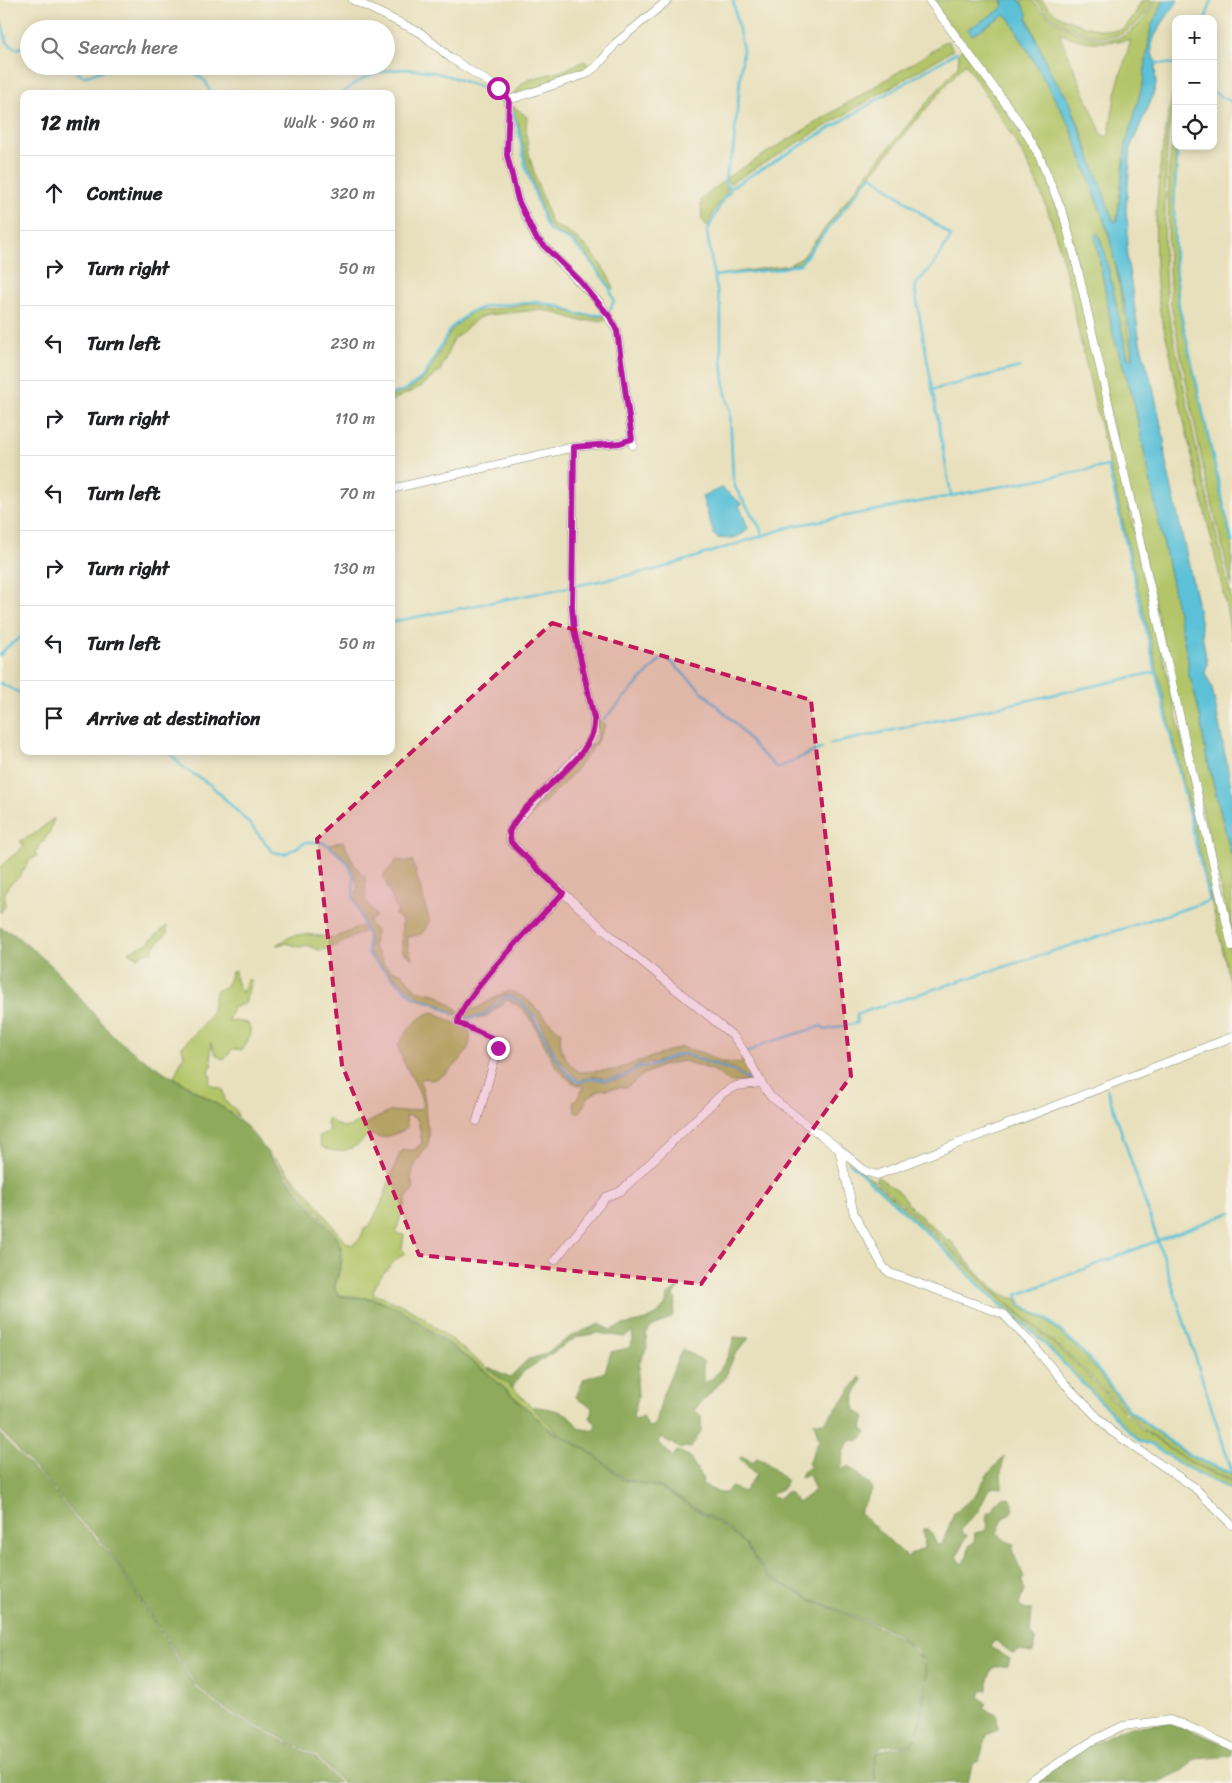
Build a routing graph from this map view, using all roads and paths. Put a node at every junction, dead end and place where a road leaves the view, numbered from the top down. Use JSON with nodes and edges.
{"nodes":[{"id":1,"x":353,"y":0,"type":"edge"},
{"id":2,"x":668,"y":0,"type":"edge"},
{"id":3,"x":930,"y":0,"type":"edge"},
{"id":4,"x":394,"y":20,"type":"edge"},
{"id":5,"x":395,"y":20,"type":"edge"},
{"id":6,"x":509,"y":100,"type":"junction"},
{"id":7,"x":574,"y":447,"type":"junction"},
{"id":8,"x":395,"y":488,"type":"edge"},
{"id":9,"x":563,"y":893,"type":"junction"},
{"id":10,"x":1232,"y":946,"type":"edge"},
{"id":11,"x":1232,"y":1037,"type":"edge"},
{"id":12,"x":761,"y":1083,"type":"junction"},
{"id":13,"x":477,"y":1122,"type":"dead end"},
{"id":14,"x":839,"y":1149,"type":"junction"},
{"id":15,"x":555,"y":1260,"type":"dead end"},
{"id":16,"x":1232,"y":1525,"type":"edge"},
{"id":17,"x":1232,"y":1747,"type":"edge"},
{"id":18,"x":1028,"y":1783,"type":"edge"}],
"edges":[{"from":1,"to":4,"type":"street"},
{"from":2,"to":6,"type":"street"},
{"from":3,"to":10,"type":"street"},
{"from":5,"to":6,"type":"street"},
{"from":6,"to":7,"type":"street"},
{"from":7,"to":8,"type":"street"},
{"from":7,"to":9,"type":"street"},
{"from":9,"to":12,"type":"street"},
{"from":9,"to":13,"type":"street"},
{"from":11,"to":14,"type":"street"},
{"from":12,"to":14,"type":"street"},
{"from":12,"to":15,"type":"street"},
{"from":14,"to":16,"type":"street"},
{"from":17,"to":18,"type":"street"}]}
